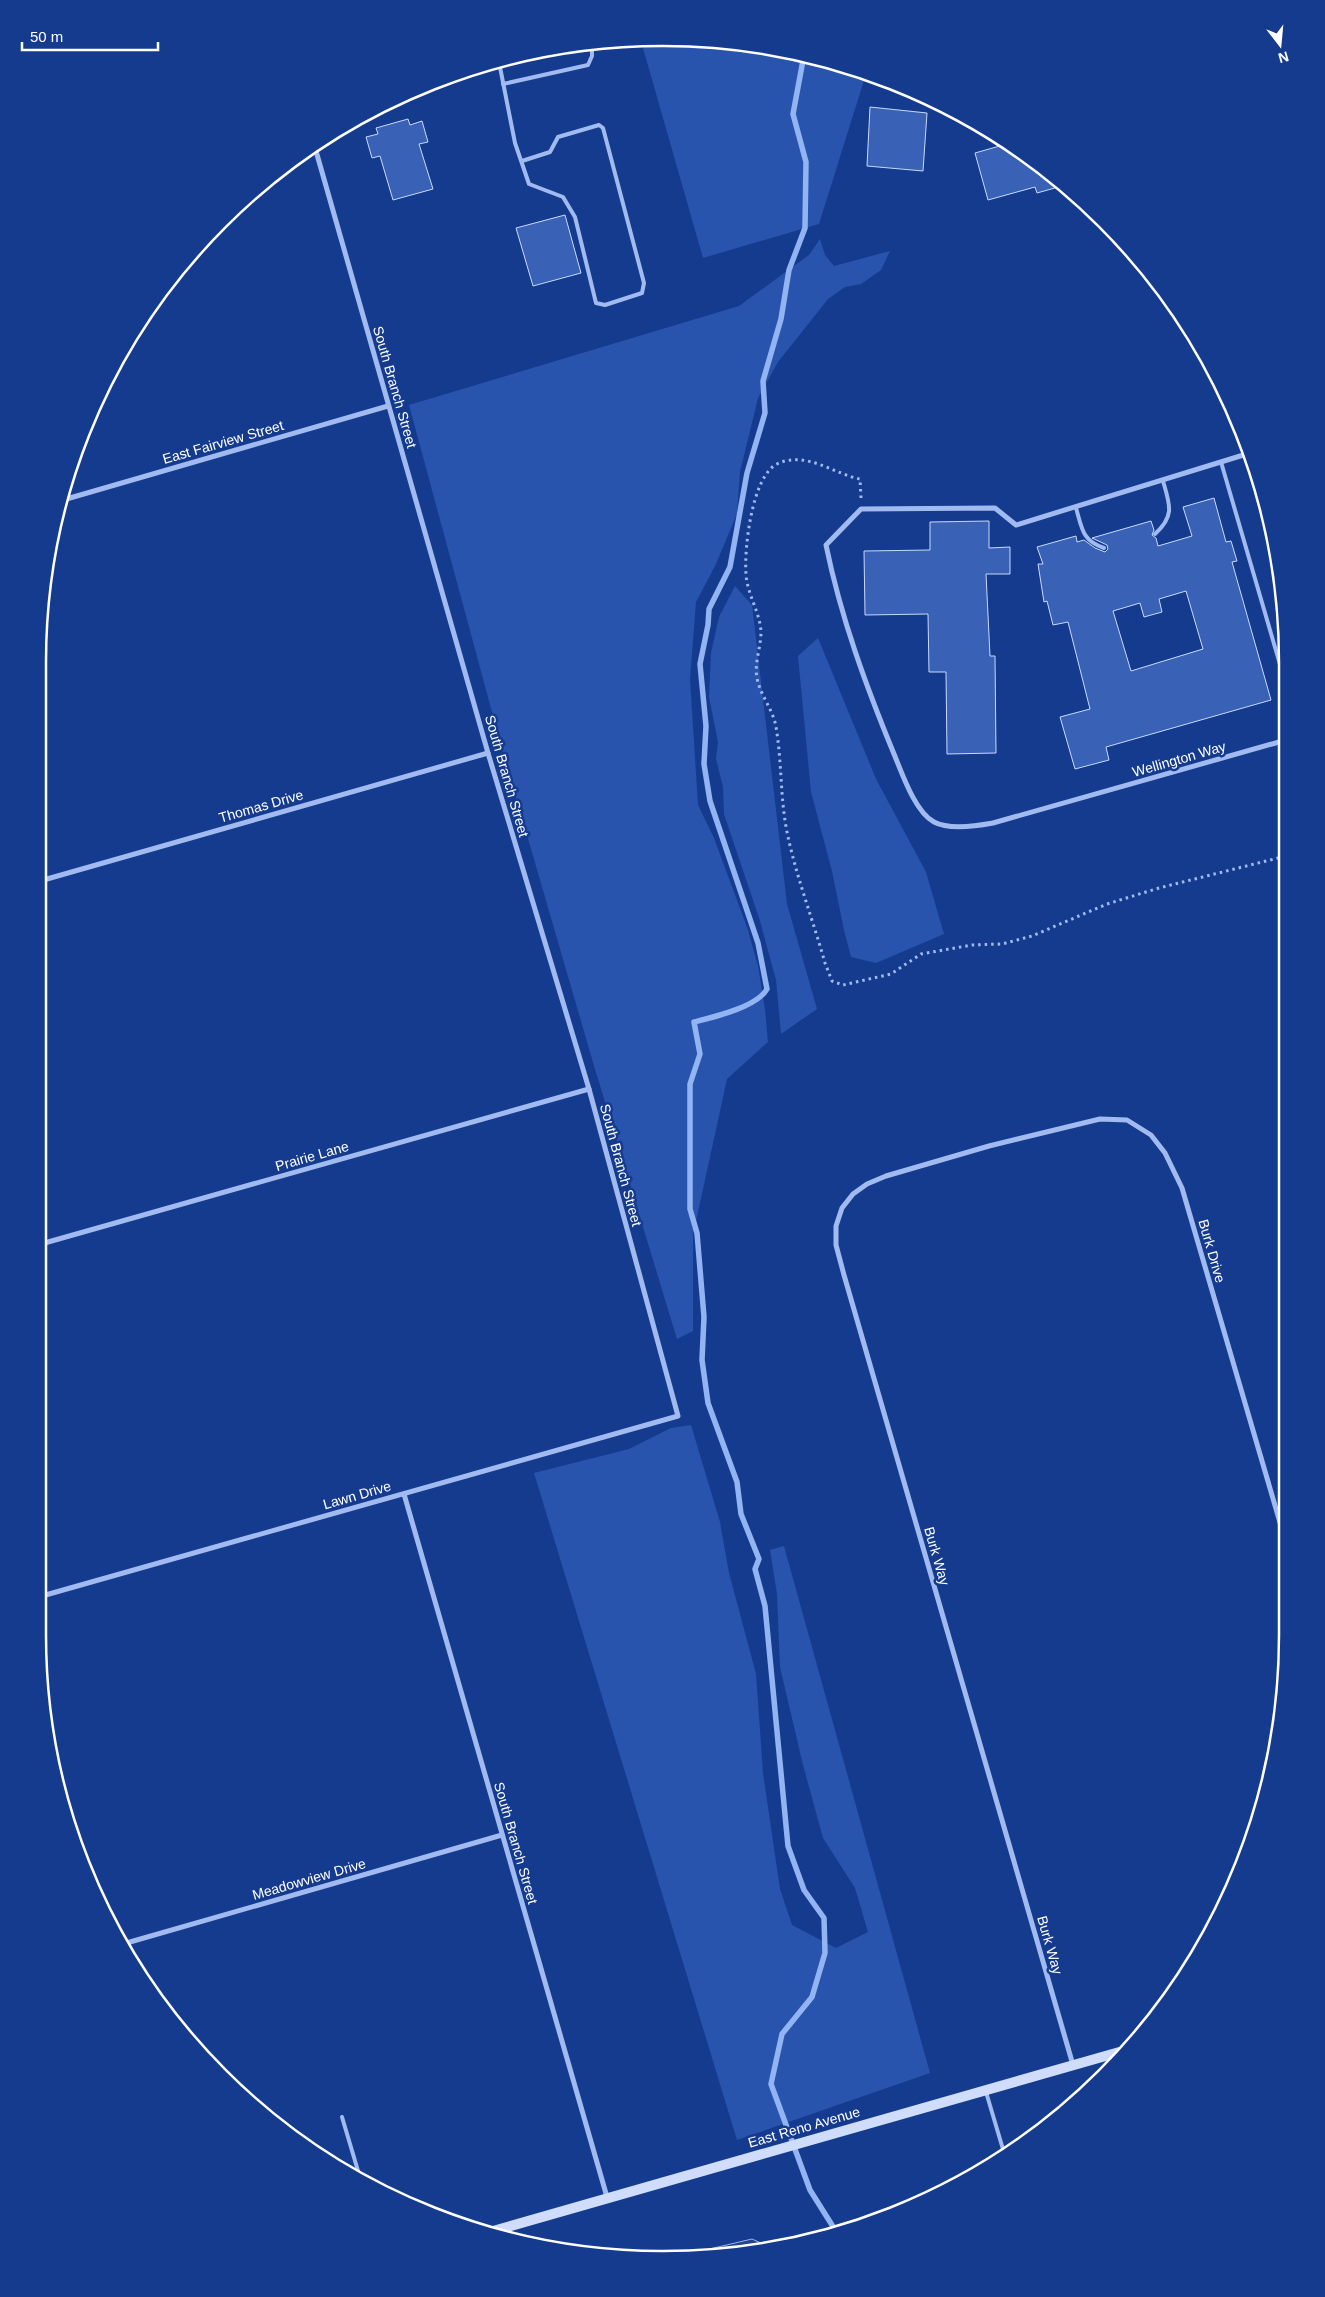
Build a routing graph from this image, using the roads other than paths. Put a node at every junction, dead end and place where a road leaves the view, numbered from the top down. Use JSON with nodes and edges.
{"nodes":[{"id":1,"x":592,"y":51,"type":"edge"},
{"id":2,"x":500,"y":68,"type":"edge"},
{"id":3,"x":503,"y":84,"type":"junction"},
{"id":4,"x":316,"y":153,"type":"edge"},
{"id":5,"x":522,"y":161,"type":"junction"},
{"id":6,"x":388,"y":406,"type":"junction"},
{"id":7,"x":1243,"y":455,"type":"edge"},
{"id":8,"x":1221,"y":462,"type":"junction"},
{"id":9,"x":1163,"y":481,"type":"junction"},
{"id":10,"x":68,"y":498,"type":"edge"},
{"id":11,"x":1076,"y":508,"type":"junction"},
{"id":12,"x":1155,"y":534,"type":"dead end"},
{"id":13,"x":1104,"y":548,"type":"dead end"},
{"id":14,"x":1279,"y":661,"type":"edge"},
{"id":15,"x":1279,"y":742,"type":"edge"},
{"id":16,"x":488,"y":753,"type":"junction"},
{"id":17,"x":46,"y":879,"type":"edge"},
{"id":18,"x":589,"y":1090,"type":"junction"},
{"id":19,"x":989,"y":1146,"type":"joint"},
{"id":20,"x":46,"y":1243,"type":"edge"},
{"id":21,"x":678,"y":1416,"type":"joint"},
{"id":22,"x":404,"y":1494,"type":"junction"},
{"id":23,"x":1279,"y":1519,"type":"edge"},
{"id":24,"x":46,"y":1595,"type":"edge"},
{"id":25,"x":502,"y":1835,"type":"junction"},
{"id":26,"x":129,"y":1942,"type":"edge"},
{"id":27,"x":1114,"y":2054,"type":"edge"},
{"id":28,"x":1073,"y":2065,"type":"junction"},
{"id":29,"x":985,"y":2090,"type":"junction"},
{"id":30,"x":342,"y":2117,"type":"dead end"},
{"id":31,"x":1003,"y":2148,"type":"edge"},
{"id":32,"x":358,"y":2170,"type":"edge"},
{"id":33,"x":607,"y":2198,"type":"junction"},
{"id":34,"x":498,"y":2229,"type":"edge"}],
"edges":[{"from":1,"to":3,"type":"lane"},
{"from":2,"to":3,"type":"lane"},
{"from":3,"to":5,"type":"lane"},
{"from":4,"to":6,"type":"street","name":"South Branch Street"},
{"from":5,"to":5,"type":"lane"},
{"from":6,"to":10,"type":"street","name":"East Fairview Street"},
{"from":6,"to":16,"type":"street","name":"South Branch Street"},
{"from":7,"to":8,"type":"street"},
{"from":8,"to":9,"type":"street"},
{"from":8,"to":14,"type":"lane"},
{"from":9,"to":11,"type":"street"},
{"from":9,"to":12,"type":"lane"},
{"from":11,"to":13,"type":"lane"},
{"from":11,"to":15,"type":"street","name":"Wellington Way"},
{"from":16,"to":17,"type":"street","name":"Thomas Drive"},
{"from":16,"to":18,"type":"street","name":"South Branch Street"},
{"from":18,"to":20,"type":"street","name":"Prairie Lane"},
{"from":18,"to":21,"type":"street","name":"South Branch Street"},
{"from":19,"to":23,"type":"street","name":"Burk Drive"},
{"from":19,"to":28,"type":"street","name":"Burk Way"},
{"from":21,"to":22,"type":"street","name":"Lawn Drive"},
{"from":22,"to":24,"type":"street","name":"Lawn Drive"},
{"from":22,"to":25,"type":"street","name":"South Branch Street"},
{"from":25,"to":26,"type":"street","name":"Meadowview Drive"},
{"from":25,"to":33,"type":"street","name":"South Branch Street"},
{"from":27,"to":28,"type":"main road","name":"East Reno Avenue"},
{"from":28,"to":29,"type":"main road","name":"East Reno Avenue"},
{"from":29,"to":31,"type":"lane"},
{"from":29,"to":33,"type":"main road","name":"East Reno Avenue"},
{"from":30,"to":32,"type":"lane"},
{"from":33,"to":34,"type":"main road","name":"East Reno Avenue"}]}
